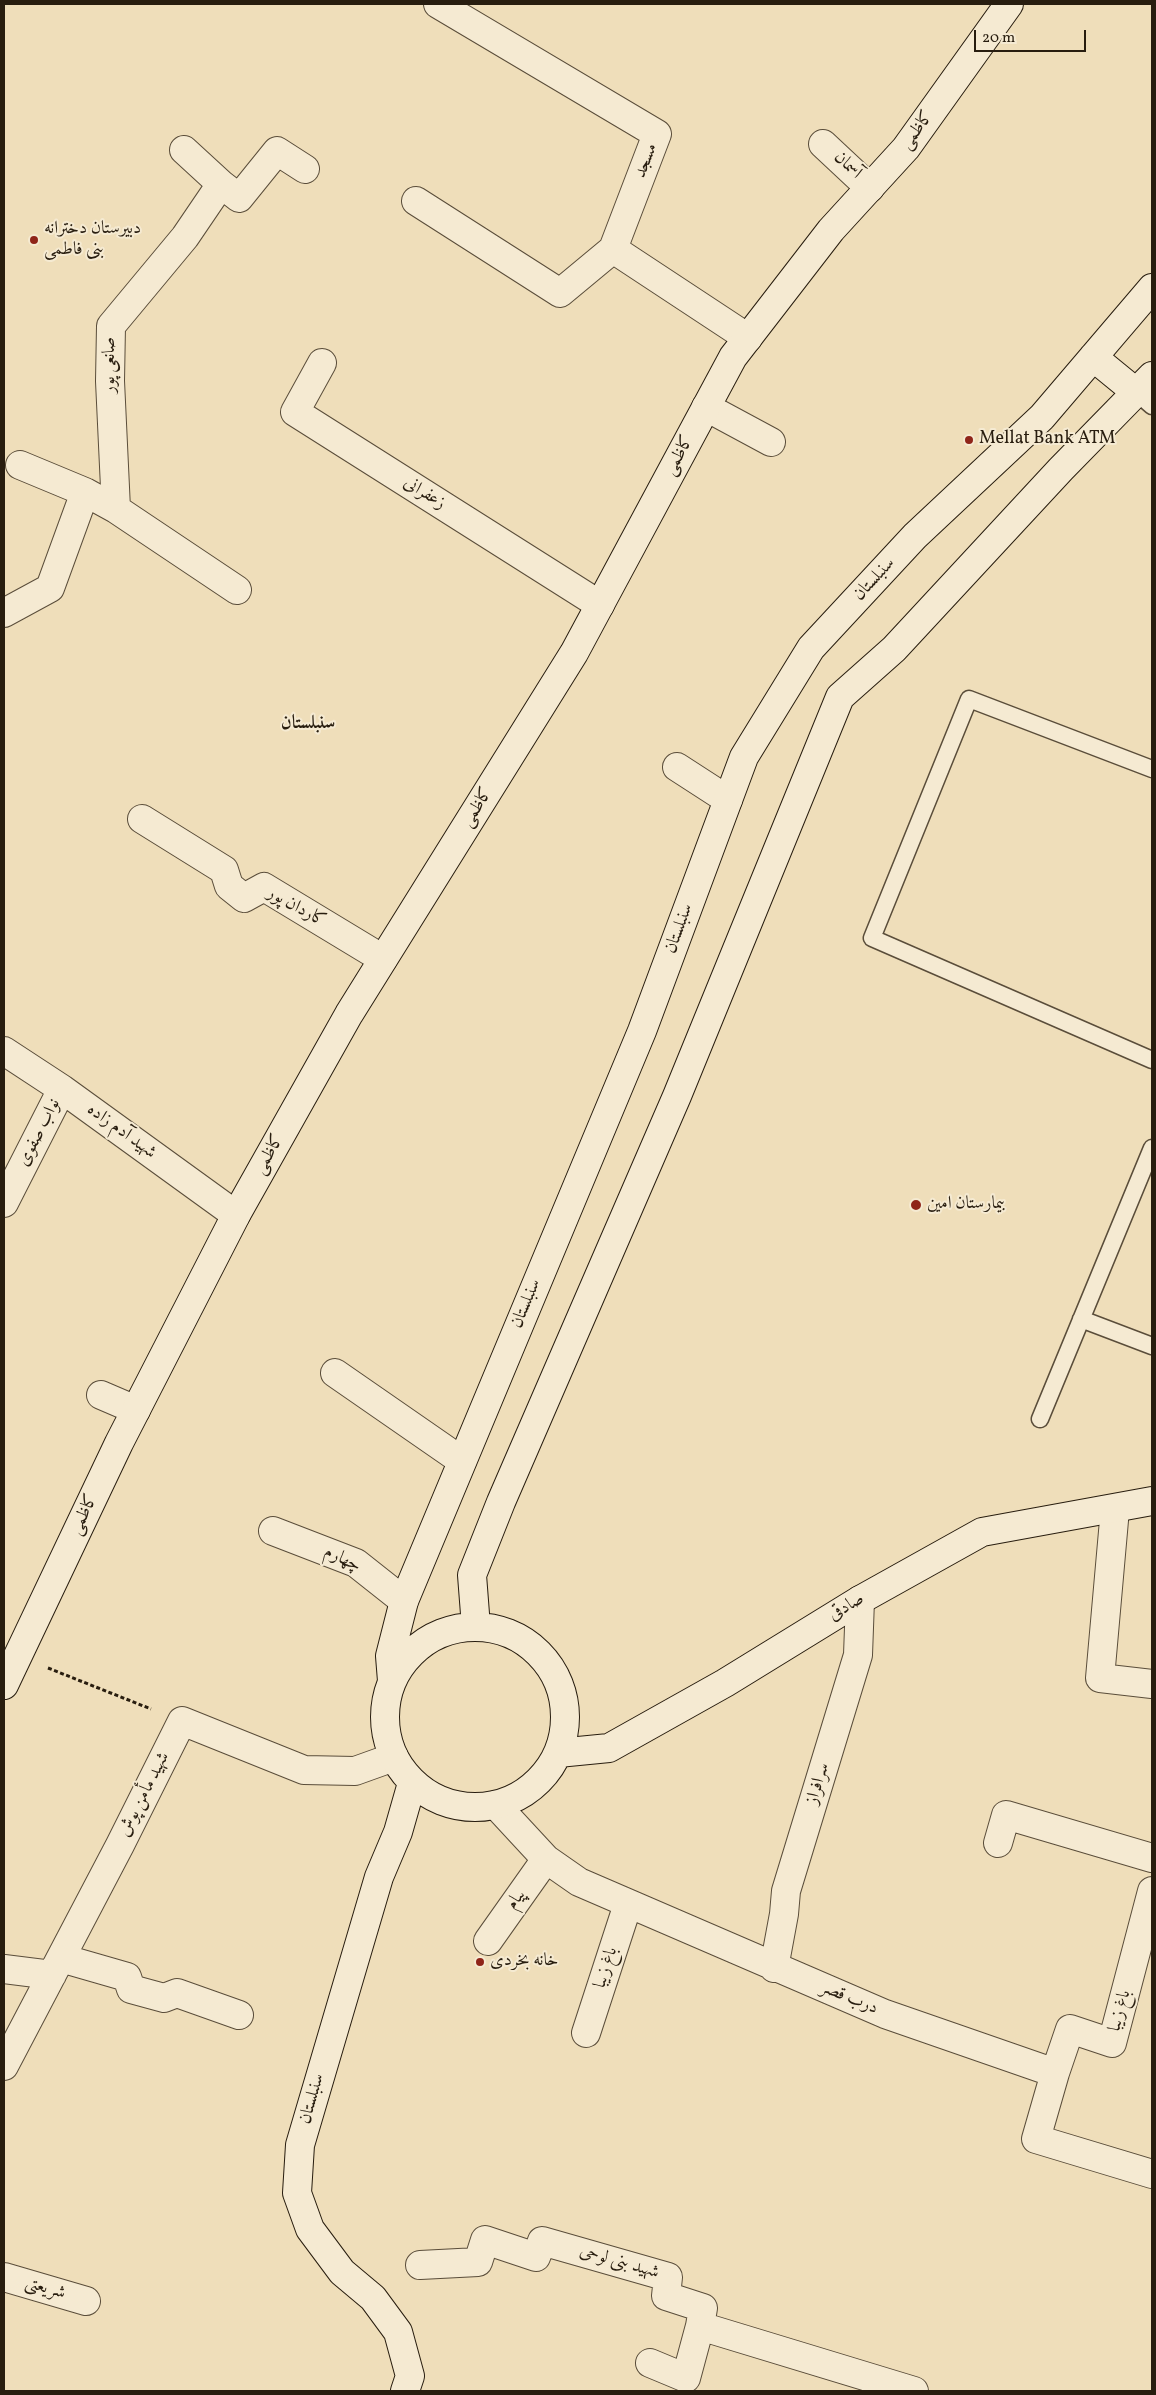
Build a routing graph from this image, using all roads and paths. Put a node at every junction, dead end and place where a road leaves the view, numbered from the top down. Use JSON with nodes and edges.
{"nodes":[{"id":1,"x":1008,"y":4,"type":"edge"},
{"id":2,"x":452,"y":8,"type":"edge"},
{"id":3,"x":824,"y":144,"type":"dead end"},
{"id":4,"x":184,"y":150,"type":"dead end"},
{"id":5,"x":305,"y":169,"type":"dead end"},
{"id":6,"x":221,"y":184,"type":"junction"},
{"id":7,"x":870,"y":188,"type":"junction"},
{"id":8,"x":416,"y":201,"type":"dead end"},
{"id":9,"x":614,"y":249,"type":"junction"},
{"id":10,"x":1152,"y":288,"type":"edge"},
{"id":11,"x":748,"y":338,"type":"junction"},
{"id":12,"x":1093,"y":357,"type":"junction"},
{"id":13,"x":322,"y":363,"type":"dead end"},
{"id":14,"x":1147,"y":391,"type":"edge"},
{"id":15,"x":706,"y":407,"type":"junction"},
{"id":16,"x":771,"y":442,"type":"dead end"},
{"id":17,"x":20,"y":465,"type":"dead end"},
{"id":18,"x":84,"y":492,"type":"junction"},
{"id":19,"x":116,"y":509,"type":"junction"},
{"id":20,"x":237,"y":590,"type":"dead end"},
{"id":21,"x":600,"y":605,"type":"junction"},
{"id":22,"x":4,"y":613,"type":"edge"},
{"id":23,"x":677,"y":767,"type":"dead end"},
{"id":24,"x":1152,"y":770,"type":"edge"},
{"id":25,"x":728,"y":800,"type":"junction"},
{"id":26,"x":142,"y":819,"type":"dead end"},
{"id":27,"x":383,"y":959,"type":"junction"},
{"id":28,"x":4,"y":1050,"type":"edge"},
{"id":29,"x":1152,"y":1060,"type":"edge"},
{"id":30,"x":62,"y":1089,"type":"junction"},
{"id":31,"x":1152,"y":1148,"type":"edge"},
{"id":32,"x":4,"y":1203,"type":"edge"},
{"id":33,"x":236,"y":1215,"type":"junction"},
{"id":34,"x":1081,"y":1319,"type":"junction"},
{"id":35,"x":1152,"y":1346,"type":"edge"},
{"id":36,"x":335,"y":1374,"type":"dead end"},
{"id":37,"x":101,"y":1395,"type":"dead end"},
{"id":38,"x":136,"y":1410,"type":"junction"},
{"id":39,"x":1040,"y":1419,"type":"dead end"},
{"id":40,"x":462,"y":1461,"type":"junction"},
{"id":41,"x":1152,"y":1501,"type":"edge"},
{"id":42,"x":1115,"y":1509,"type":"junction"},
{"id":43,"x":273,"y":1531,"type":"dead end"},
{"id":44,"x":860,"y":1600,"type":"junction"},
{"id":45,"x":404,"y":1601,"type":"junction"},
{"id":46,"x":476,"y":1626,"type":"junction"},
{"id":47,"x":11,"y":1653,"type":"edge"},
{"id":48,"x":392,"y":1681,"type":"junction"},
{"id":49,"x":1152,"y":1684,"type":"edge"},
{"id":50,"x":4,"y":1685,"type":"edge"},
{"id":51,"x":182,"y":1721,"type":"junction"},
{"id":52,"x":558,"y":1753,"type":"junction"},
{"id":53,"x":394,"y":1757,"type":"junction"},
{"id":54,"x":412,"y":1783,"type":"junction"},
{"id":55,"x":496,"y":1805,"type":"junction"},
{"id":56,"x":998,"y":1843,"type":"dead end"},
{"id":57,"x":546,"y":1858,"type":"junction"},
{"id":58,"x":1152,"y":1858,"type":"edge"},
{"id":59,"x":1152,"y":1891,"type":"edge"},
{"id":60,"x":628,"y":1904,"type":"junction"},
{"id":61,"x":488,"y":1941,"type":"dead end"},
{"id":62,"x":56,"y":1966,"type":"junction"},
{"id":63,"x":774,"y":1968,"type":"junction"},
{"id":64,"x":4,"y":1969,"type":"edge"},
{"id":65,"x":239,"y":2015,"type":"dead end"},
{"id":66,"x":586,"y":2033,"type":"dead end"},
{"id":67,"x":4,"y":2066,"type":"edge"},
{"id":68,"x":1055,"y":2073,"type":"junction"},
{"id":69,"x":1152,"y":2174,"type":"edge"},
{"id":70,"x":420,"y":2265,"type":"dead end"},
{"id":71,"x":4,"y":2277,"type":"edge"},
{"id":72,"x":86,"y":2302,"type":"dead end"},
{"id":73,"x":700,"y":2326,"type":"junction"},
{"id":74,"x":650,"y":2363,"type":"dead end"},
{"id":75,"x":405,"y":2391,"type":"edge"},
{"id":76,"x":914,"y":2391,"type":"edge"}],
"edges":[{"from":1,"to":7,"type":"street","name":"کاظمی"},
{"from":2,"to":9,"type":"street","name":"مسجد"},
{"from":3,"to":7,"type":"street","name":"آسمان"},
{"from":4,"to":6,"type":"street"},
{"from":5,"to":6,"type":"street"},
{"from":6,"to":19,"type":"street","name":"صانعی پور"},
{"from":7,"to":11,"type":"street","name":"کاظمی"},
{"from":8,"to":9,"type":"street"},
{"from":9,"to":11,"type":"street"},
{"from":10,"to":12,"type":"street","name":"سنبلستان"},
{"from":11,"to":15,"type":"street","name":"کاظمی"},
{"from":12,"to":14,"type":"street"},
{"from":12,"to":25,"type":"street","name":"سنبلستان"},
{"from":13,"to":21,"type":"street","name":"زعفرانی"},
{"from":14,"to":46,"type":"street"},
{"from":15,"to":16,"type":"street"},
{"from":15,"to":21,"type":"street","name":"کاظمی"},
{"from":17,"to":18,"type":"street"},
{"from":18,"to":19,"type":"street"},
{"from":18,"to":22,"type":"street"},
{"from":19,"to":20,"type":"street"},
{"from":21,"to":27,"type":"street","name":"کاظمی"},
{"from":23,"to":25,"type":"street"},
{"from":24,"to":29,"type":"lane"},
{"from":25,"to":40,"type":"street","name":"سنبلستان"},
{"from":26,"to":27,"type":"street","name":"کاردان پور"},
{"from":27,"to":33,"type":"street","name":"کاظمی"},
{"from":28,"to":30,"type":"street","name":"شهید آدم زاده"},
{"from":30,"to":32,"type":"street","name":"نواب صفوی"},
{"from":30,"to":33,"type":"street","name":"شهید آدم زاده"},
{"from":31,"to":34,"type":"lane"},
{"from":33,"to":38,"type":"street","name":"کاظمی"},
{"from":34,"to":35,"type":"lane"},
{"from":34,"to":39,"type":"lane"},
{"from":36,"to":40,"type":"street"},
{"from":37,"to":38,"type":"street"},
{"from":38,"to":47,"type":"street","name":"کاظمی"},
{"from":40,"to":45,"type":"street","name":"سنبلستان"},
{"from":41,"to":42,"type":"street","name":"صادقی"},
{"from":42,"to":44,"type":"street","name":"صادقی"},
{"from":42,"to":49,"type":"street"},
{"from":43,"to":45,"type":"street","name":"چهارم"},
{"from":44,"to":52,"type":"street","name":"صادقی"},
{"from":44,"to":63,"type":"street","name":"سرافراز"},
{"from":45,"to":48,"type":"street","name":"سنبلستان"},
{"from":46,"to":48,"type":"street"},
{"from":46,"to":52,"type":"street"},
{"from":47,"to":50,"type":"street","name":"کاظمی"},
{"from":47,"to":51,"type":"path"},
{"from":48,"to":53,"type":"street"},
{"from":51,"to":53,"type":"street"},
{"from":51,"to":62,"type":"street","name":"شهید مأمن پوش"},
{"from":52,"to":55,"type":"street"},
{"from":53,"to":54,"type":"street"},
{"from":54,"to":55,"type":"street"},
{"from":54,"to":75,"type":"street","name":"سنبلستان"},
{"from":55,"to":57,"type":"street","name":"درب قصر"},
{"from":56,"to":58,"type":"street"},
{"from":57,"to":60,"type":"street","name":"درب قصر"},
{"from":57,"to":61,"type":"street","name":"پیام"},
{"from":59,"to":68,"type":"street","name":"باغ زیبا"},
{"from":60,"to":63,"type":"street","name":"درب قصر"},
{"from":60,"to":66,"type":"street","name":"باغ زیبا"},
{"from":62,"to":64,"type":"street"},
{"from":62,"to":65,"type":"street"},
{"from":62,"to":67,"type":"street","name":"شهید مأمن پوش"},
{"from":63,"to":68,"type":"street","name":"درب قصر"},
{"from":68,"to":69,"type":"street"},
{"from":70,"to":73,"type":"street","name":"شهید بنی لوحی"},
{"from":71,"to":72,"type":"street","name":"شریعتی"},
{"from":73,"to":74,"type":"street"},
{"from":73,"to":76,"type":"street"}]}
